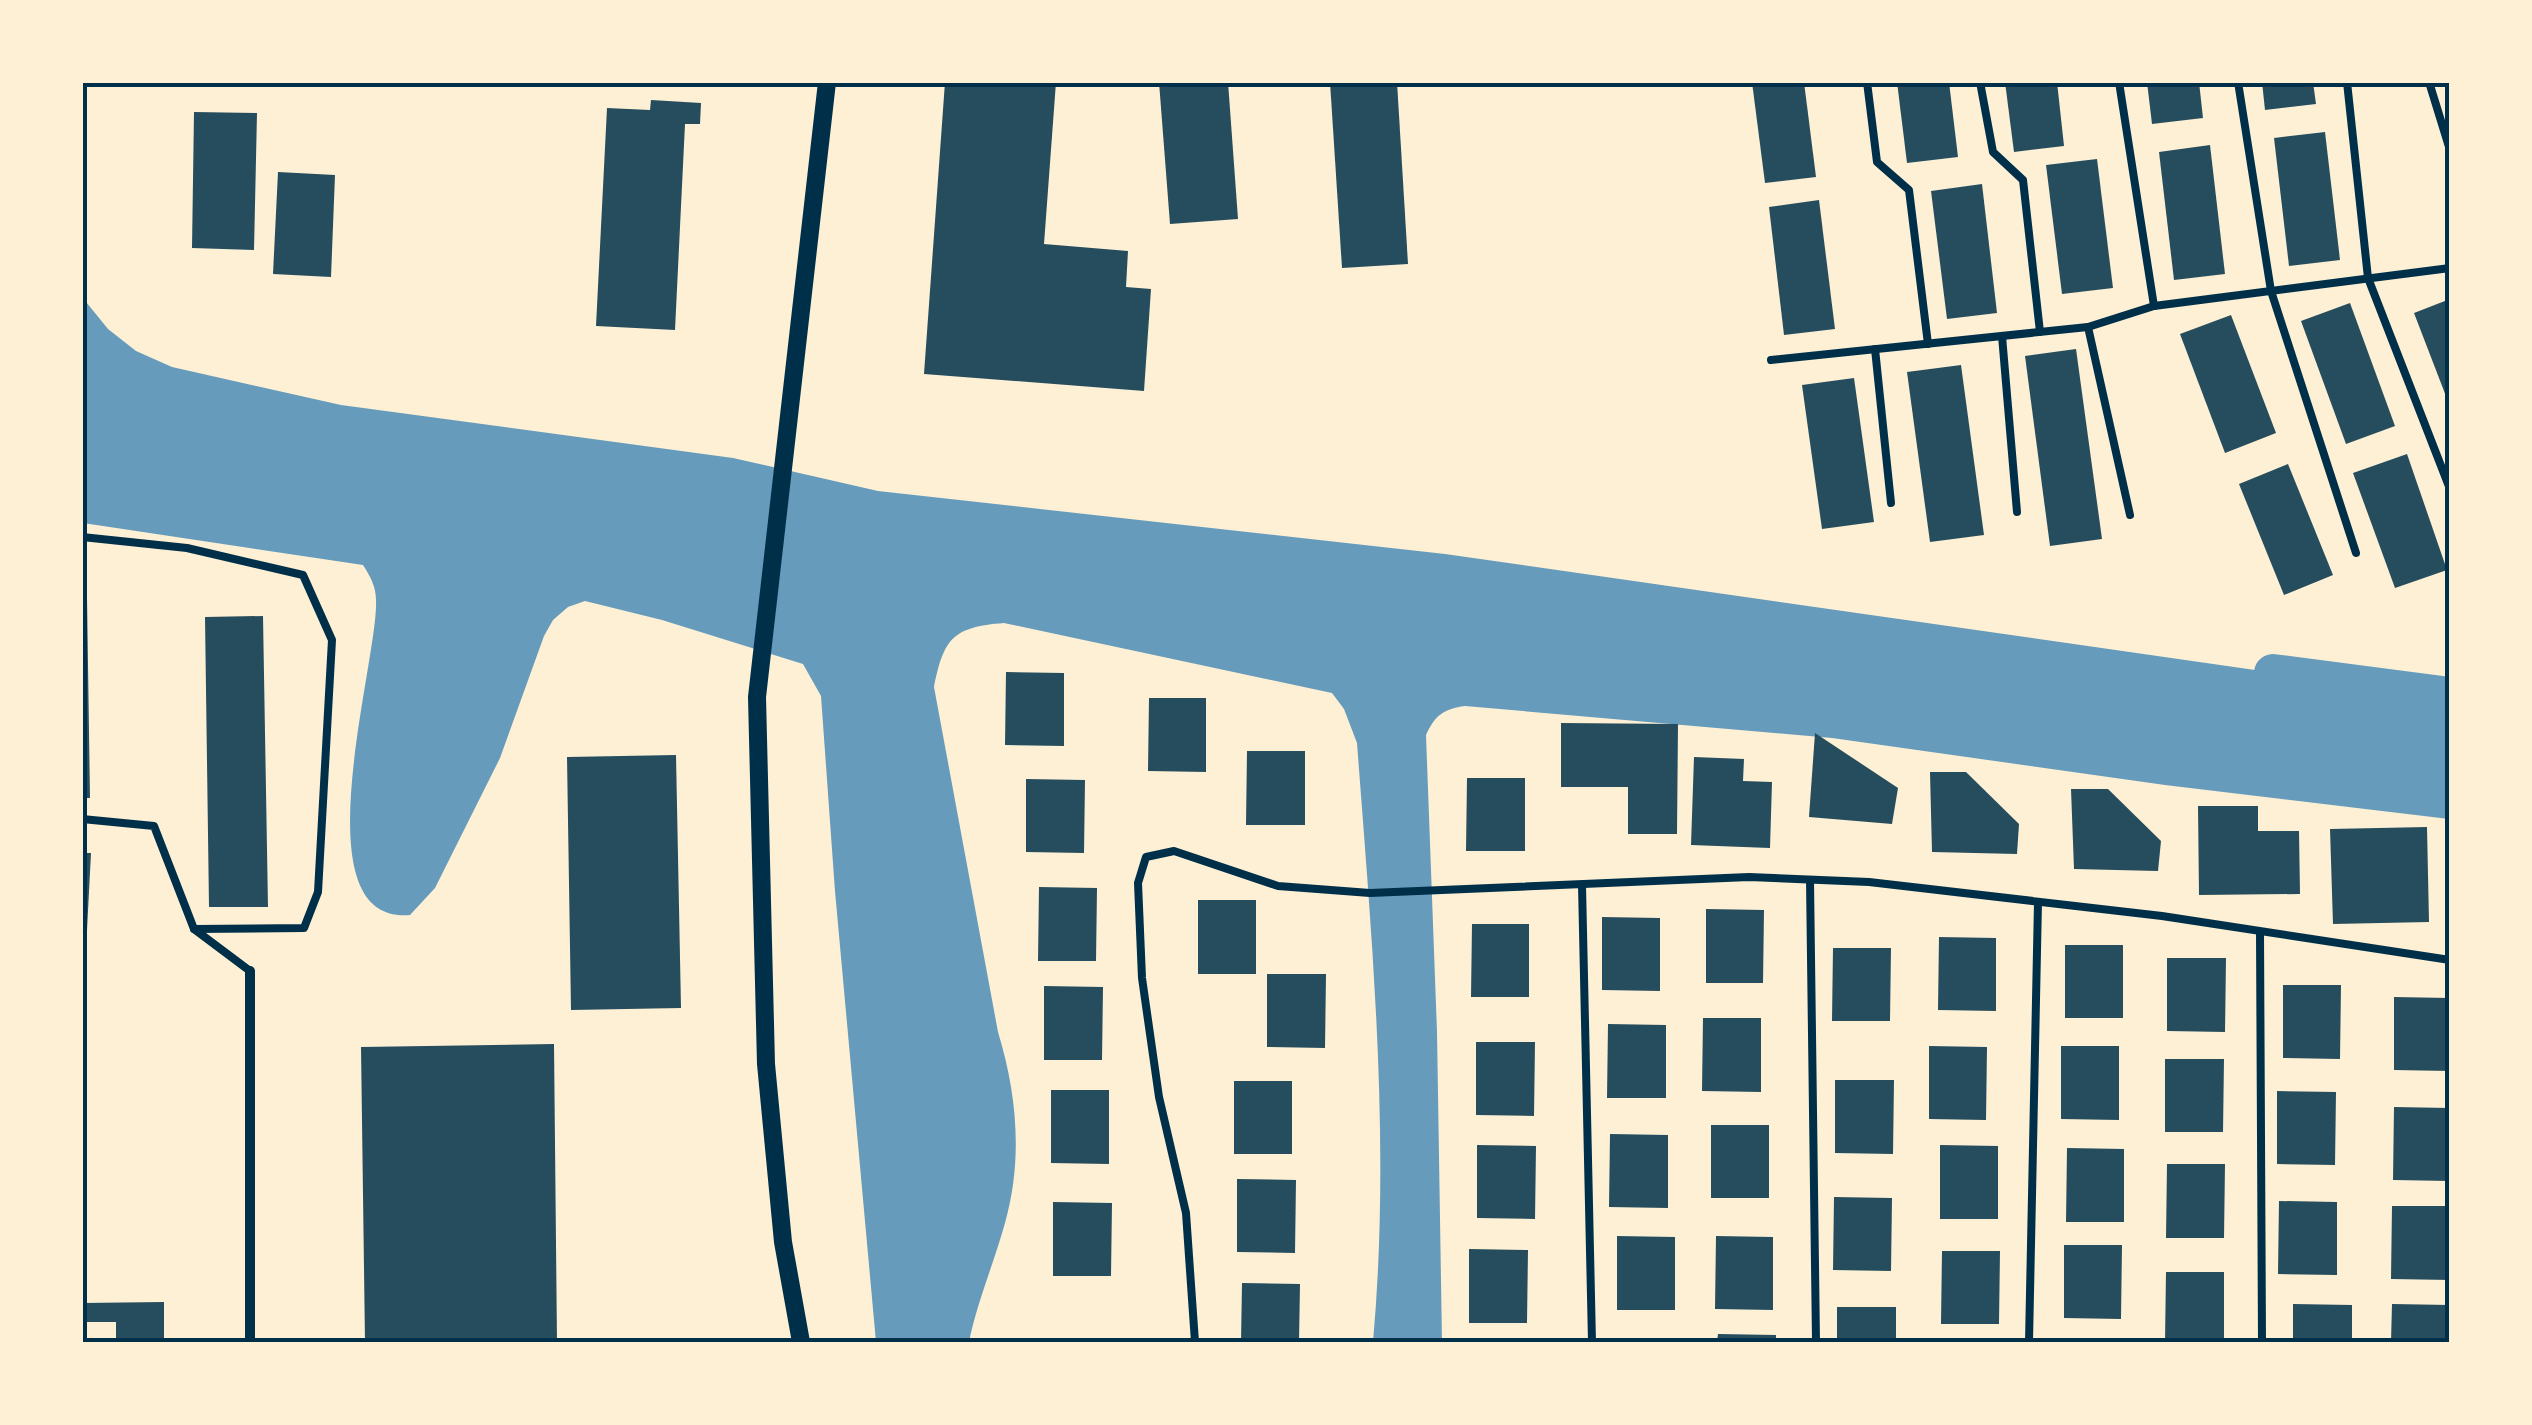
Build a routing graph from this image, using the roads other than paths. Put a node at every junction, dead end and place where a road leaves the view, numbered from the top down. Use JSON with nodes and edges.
{"nodes":[{"id":1,"x":827,"y":82,"type":"edge"},
{"id":2,"x":1867,"y":82,"type":"edge"},
{"id":3,"x":1980,"y":82,"type":"edge"},
{"id":4,"x":2119,"y":82,"type":"edge"},
{"id":5,"x":2238,"y":82,"type":"edge"},
{"id":6,"x":2347,"y":82,"type":"edge"},
{"id":7,"x":2428,"y":82,"type":"edge"},
{"id":8,"x":2450,"y":150,"type":"edge"},
{"id":9,"x":2450,"y":268,"type":"edge"},
{"id":10,"x":2368,"y":278,"type":"junction"},
{"id":11,"x":2271,"y":291,"type":"junction"},
{"id":12,"x":2154,"y":306,"type":"junction"},
{"id":13,"x":2088,"y":328,"type":"junction"},
{"id":14,"x":2040,"y":332,"type":"junction"},
{"id":15,"x":2002,"y":336,"type":"junction"},
{"id":16,"x":1928,"y":344,"type":"junction"},
{"id":17,"x":1875,"y":349,"type":"junction"},
{"id":18,"x":1771,"y":360,"type":"dead end"},
{"id":19,"x":2450,"y":489,"type":"edge"},
{"id":20,"x":1891,"y":503,"type":"dead end"},
{"id":21,"x":2017,"y":512,"type":"dead end"},
{"id":22,"x":2130,"y":515,"type":"dead end"},
{"id":23,"x":82,"y":537,"type":"edge"},
{"id":24,"x":2356,"y":554,"type":"dead end"},
{"id":25,"x":82,"y":819,"type":"edge"},
{"id":26,"x":1810,"y":880,"type":"junction"},
{"id":27,"x":1582,"y":885,"type":"junction"},
{"id":28,"x":2038,"y":902,"type":"junction"},
{"id":29,"x":194,"y":929,"type":"junction"},
{"id":30,"x":2260,"y":932,"type":"junction"},
{"id":31,"x":2450,"y":960,"type":"edge"},
{"id":32,"x":250,"y":971,"type":"joint"},
{"id":33,"x":250,"y":1342,"type":"edge"},
{"id":34,"x":801,"y":1342,"type":"edge"},
{"id":35,"x":1195,"y":1342,"type":"edge"},
{"id":36,"x":1592,"y":1342,"type":"edge"},
{"id":37,"x":1816,"y":1342,"type":"edge"},
{"id":38,"x":2029,"y":1342,"type":"edge"},
{"id":39,"x":2262,"y":1342,"type":"edge"}],
"edges":[{"from":1,"to":34,"type":"street"},
{"from":2,"to":16,"type":"lane"},
{"from":3,"to":14,"type":"lane"},
{"from":4,"to":12,"type":"lane"},
{"from":5,"to":11,"type":"lane"},
{"from":6,"to":10,"type":"lane"},
{"from":7,"to":8,"type":"lane"},
{"from":9,"to":10,"type":"lane"},
{"from":10,"to":11,"type":"lane"},
{"from":10,"to":19,"type":"lane"},
{"from":11,"to":12,"type":"lane"},
{"from":11,"to":24,"type":"lane"},
{"from":12,"to":13,"type":"lane"},
{"from":13,"to":14,"type":"lane"},
{"from":13,"to":22,"type":"lane"},
{"from":14,"to":15,"type":"lane"},
{"from":15,"to":16,"type":"lane"},
{"from":15,"to":21,"type":"lane"},
{"from":16,"to":17,"type":"lane"},
{"from":17,"to":18,"type":"lane"},
{"from":17,"to":20,"type":"lane"},
{"from":23,"to":29,"type":"lane"},
{"from":25,"to":29,"type":"lane"},
{"from":26,"to":27,"type":"lane"},
{"from":26,"to":28,"type":"lane"},
{"from":26,"to":37,"type":"lane"},
{"from":27,"to":35,"type":"lane"},
{"from":27,"to":36,"type":"lane"},
{"from":28,"to":30,"type":"lane"},
{"from":28,"to":38,"type":"lane"},
{"from":29,"to":32,"type":"lane"},
{"from":30,"to":31,"type":"lane"},
{"from":30,"to":39,"type":"lane"},
{"from":32,"to":33,"type":"street"}]}
